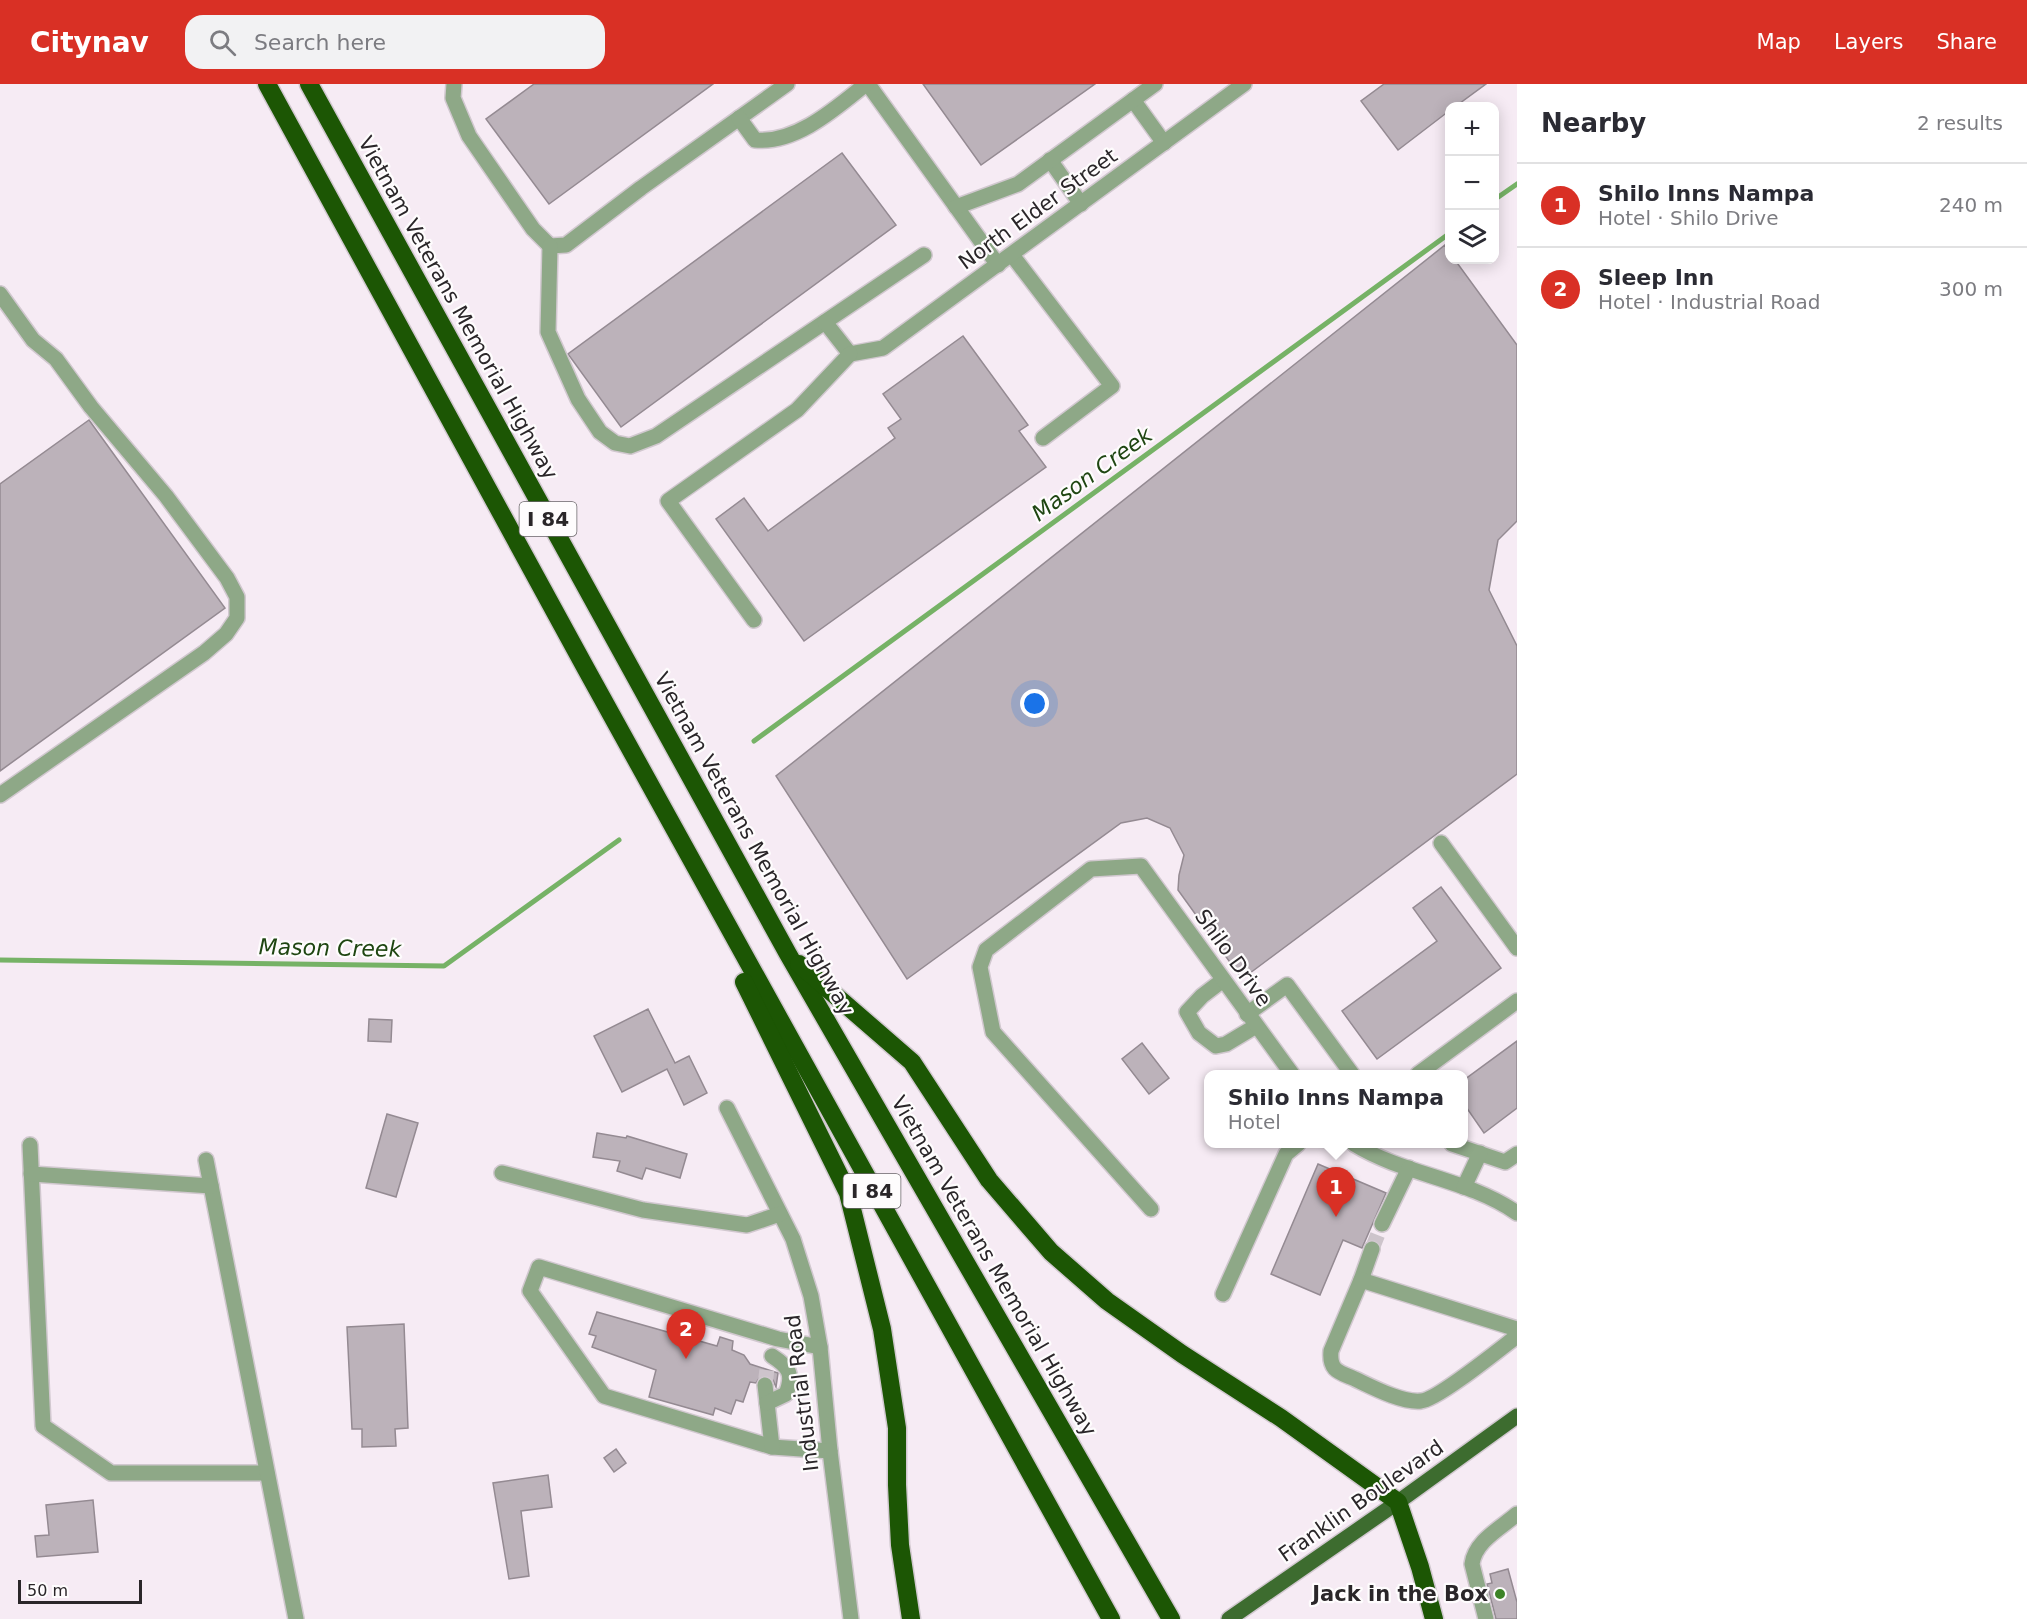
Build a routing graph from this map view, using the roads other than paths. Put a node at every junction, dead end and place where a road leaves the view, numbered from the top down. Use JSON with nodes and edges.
{"nodes":[{"id":1,"x":267,"y":84,"type":"edge"},
{"id":2,"x":309,"y":84,"type":"edge"},
{"id":3,"x":454,"y":84,"type":"edge"},
{"id":4,"x":787,"y":84,"type":"edge"},
{"id":5,"x":867,"y":84,"type":"edge"},
{"id":6,"x":1155,"y":84,"type":"edge"},
{"id":7,"x":1244,"y":84,"type":"edge"},
{"id":8,"x":1133,"y":100,"type":"junction"},
{"id":9,"x":739,"y":118,"type":"junction"},
{"id":10,"x":1164,"y":142,"type":"junction"},
{"id":11,"x":1050,"y":160,"type":"junction"},
{"id":12,"x":1081,"y":204,"type":"junction"},
{"id":13,"x":956,"y":207,"type":"junction"},
{"id":14,"x":550,"y":246,"type":"junction"},
{"id":15,"x":924,"y":255,"type":"dead end"},
{"id":16,"x":1012,"y":255,"type":"junction"},
{"id":17,"x":998,"y":265,"type":"junction"},
{"id":18,"x":0,"y":294,"type":"edge"},
{"id":19,"x":825,"y":322,"type":"junction"},
{"id":20,"x":850,"y":354,"type":"junction"},
{"id":21,"x":1043,"y":438,"type":"dead end"},
{"id":22,"x":754,"y":620,"type":"dead end"},
{"id":23,"x":636,"y":762,"type":"junction"},
{"id":24,"x":0,"y":795,"type":"edge"},
{"id":25,"x":1442,"y":843,"type":"dead end"},
{"id":26,"x":1517,"y":948,"type":"edge"},
{"id":27,"x":788,"y":954,"type":"junction"},
{"id":28,"x":1223,"y":980,"type":"junction"},
{"id":29,"x":1517,"y":1001,"type":"edge"},
{"id":30,"x":1252,"y":1020,"type":"junction"},
{"id":31,"x":1289,"y":1070,"type":"edge"},
{"id":32,"x":1349,"y":1070,"type":"edge"},
{"id":33,"x":1423,"y":1070,"type":"edge"},
{"id":34,"x":727,"y":1108,"type":"dead end"},
{"id":35,"x":30,"y":1145,"type":"dead end"},
{"id":36,"x":1293,"y":1148,"type":"edge"},
{"id":37,"x":1366,"y":1148,"type":"edge"},
{"id":38,"x":1466,"y":1148,"type":"edge"},
{"id":39,"x":1480,"y":1153,"type":"junction"},
{"id":40,"x":1517,"y":1154,"type":"edge"},
{"id":41,"x":206,"y":1160,"type":"dead end"},
{"id":42,"x":1409,"y":1168,"type":"junction"},
{"id":43,"x":502,"y":1173,"type":"dead end"},
{"id":44,"x":31,"y":1174,"type":"junction"},
{"id":45,"x":211,"y":1186,"type":"junction"},
{"id":46,"x":1464,"y":1187,"type":"junction"},
{"id":47,"x":1151,"y":1209,"type":"dead end"},
{"id":48,"x":1517,"y":1213,"type":"edge"},
{"id":49,"x":780,"y":1214,"type":"junction"},
{"id":50,"x":1382,"y":1224,"type":"tunnel mouth"},
{"id":51,"x":1372,"y":1249,"type":"tunnel mouth"},
{"id":52,"x":1361,"y":1280,"type":"junction"},
{"id":53,"x":1223,"y":1294,"type":"dead end"},
{"id":54,"x":1517,"y":1329,"type":"edge"},
{"id":55,"x":1517,"y":1336,"type":"edge"},
{"id":56,"x":778,"y":1339,"type":"junction"},
{"id":57,"x":820,"y":1347,"type":"junction"},
{"id":58,"x":765,"y":1385,"type":"tunnel mouth"},
{"id":59,"x":767,"y":1403,"type":"junction"},
{"id":60,"x":1517,"y":1416,"type":"edge"},
{"id":61,"x":772,"y":1447,"type":"junction"},
{"id":62,"x":830,"y":1450,"type":"junction"},
{"id":63,"x":267,"y":1473,"type":"junction"},
{"id":64,"x":1398,"y":1502,"type":"junction"},
{"id":65,"x":1517,"y":1514,"type":"edge"},
{"id":66,"x":296,"y":1619,"type":"edge"},
{"id":67,"x":851,"y":1619,"type":"edge"},
{"id":68,"x":911,"y":1619,"type":"edge"},
{"id":69,"x":1111,"y":1619,"type":"edge"},
{"id":70,"x":1171,"y":1619,"type":"edge"},
{"id":71,"x":1229,"y":1619,"type":"edge"},
{"id":72,"x":1434,"y":1619,"type":"edge"},
{"id":73,"x":1486,"y":1619,"type":"edge"}],
"edges":[{"from":1,"to":23,"type":"highway","number":"I 84"},
{"from":2,"to":27,"type":"highway","name":"Vietnam Veterans Memorial Highway","number":"I 84"},
{"from":3,"to":14,"type":"street"},
{"from":4,"to":9,"type":"street"},
{"from":5,"to":9,"type":"street"},
{"from":5,"to":13,"type":"street"},
{"from":6,"to":8,"type":"street"},
{"from":7,"to":10,"type":"street","name":"North Elder Street"},
{"from":8,"to":10,"type":"street"},
{"from":8,"to":11,"type":"street"},
{"from":9,"to":14,"type":"street"},
{"from":10,"to":12,"type":"street","name":"North Elder Street"},
{"from":11,"to":12,"type":"street"},
{"from":11,"to":13,"type":"street"},
{"from":12,"to":16,"type":"street","name":"North Elder Street"},
{"from":13,"to":17,"type":"street"},
{"from":14,"to":19,"type":"street"},
{"from":15,"to":19,"type":"street"},
{"from":16,"to":17,"type":"street","name":"North Elder Street"},
{"from":16,"to":21,"type":"street"},
{"from":17,"to":20,"type":"street","name":"North Elder Street"},
{"from":18,"to":24,"type":"street"},
{"from":19,"to":20,"type":"street"},
{"from":20,"to":22,"type":"street"},
{"from":23,"to":68,"type":"highway"},
{"from":23,"to":69,"type":"highway","number":"I 84"},
{"from":25,"to":26,"type":"street"},
{"from":27,"to":64,"type":"highway"},
{"from":27,"to":70,"type":"highway","name":"Vietnam Veterans Memorial Highway","number":"I 84"},
{"from":28,"to":30,"type":"street","name":"Shilo Drive"},
{"from":28,"to":30,"type":"street"},
{"from":28,"to":47,"type":"street","name":"Shilo Drive"},
{"from":29,"to":33,"type":"street"},
{"from":30,"to":31,"type":"street","name":"Shilo Drive"},
{"from":30,"to":32,"type":"street"},
{"from":34,"to":49,"type":"street","name":"Industrial Road"},
{"from":35,"to":44,"type":"street"},
{"from":36,"to":53,"type":"street"},
{"from":37,"to":42,"type":"street"},
{"from":38,"to":39,"type":"street"},
{"from":39,"to":40,"type":"street"},
{"from":39,"to":46,"type":"street"},
{"from":41,"to":45,"type":"street"},
{"from":42,"to":46,"type":"street"},
{"from":42,"to":50,"type":"street"},
{"from":43,"to":49,"type":"street"},
{"from":44,"to":45,"type":"street"},
{"from":44,"to":63,"type":"street"},
{"from":45,"to":63,"type":"street"},
{"from":46,"to":48,"type":"street"},
{"from":49,"to":57,"type":"street","name":"Industrial Road"},
{"from":51,"to":52,"type":"street"},
{"from":52,"to":54,"type":"street"},
{"from":52,"to":55,"type":"street"},
{"from":56,"to":57,"type":"street"},
{"from":56,"to":59,"type":"street"},
{"from":56,"to":61,"type":"street"},
{"from":57,"to":62,"type":"street","name":"Industrial Road"},
{"from":58,"to":59,"type":"street"},
{"from":59,"to":61,"type":"street"},
{"from":60,"to":64,"type":"main road","name":"Franklin Boulevard"},
{"from":61,"to":62,"type":"street"},
{"from":62,"to":67,"type":"street","name":"Industrial Road"},
{"from":63,"to":66,"type":"street"},
{"from":64,"to":71,"type":"main road","name":"Franklin Boulevard"},
{"from":64,"to":72,"type":"highway"},
{"from":65,"to":73,"type":"street"}]}
